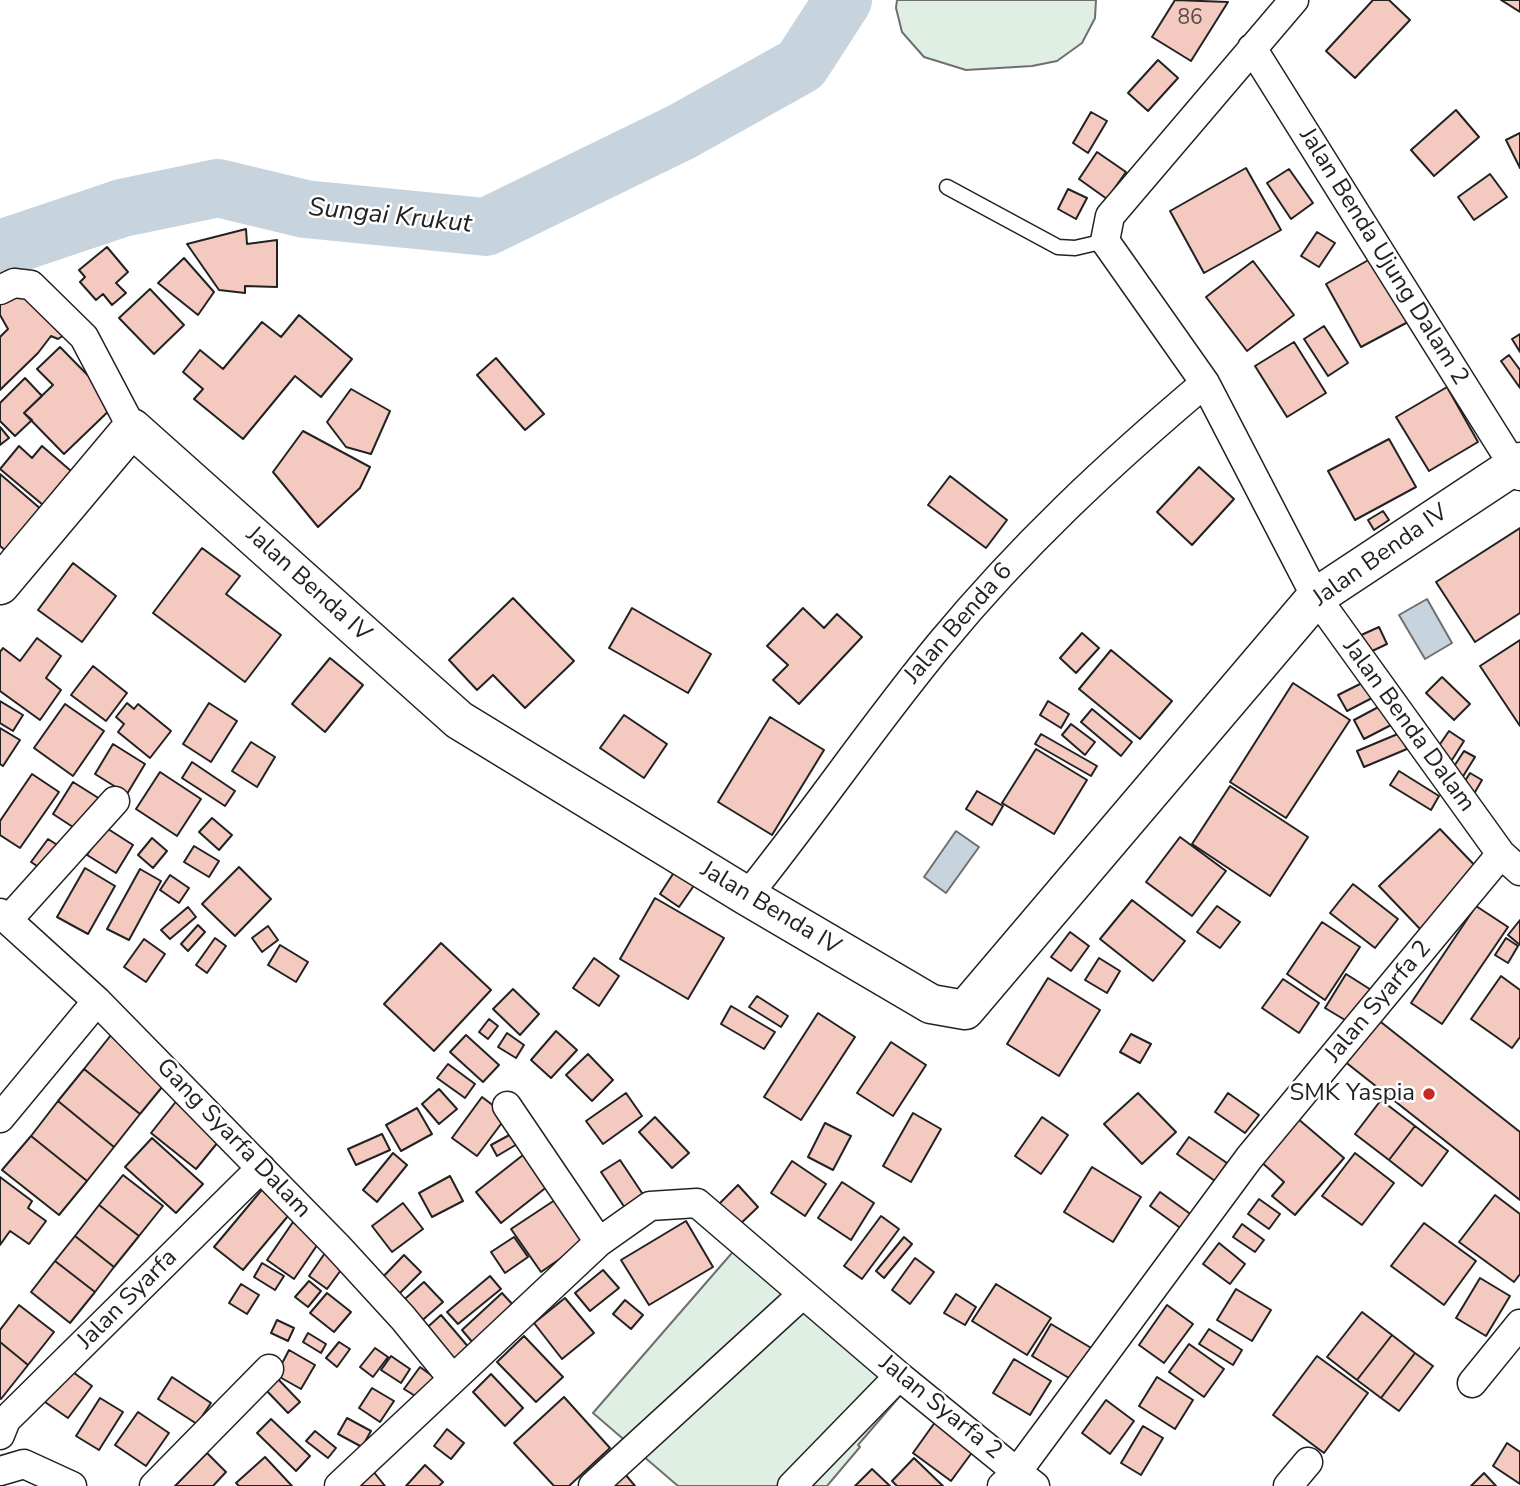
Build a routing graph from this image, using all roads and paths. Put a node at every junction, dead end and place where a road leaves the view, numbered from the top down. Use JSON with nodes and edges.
{"nodes":[{"id":1,"x":1294,"y":0,"type":"edge"},
{"id":2,"x":1252,"y":48,"type":"junction"},
{"id":3,"x":947,"y":187,"type":"dead end"},
{"id":4,"x":1105,"y":241,"type":"junction"},
{"id":5,"x":0,"y":290,"type":"edge"},
{"id":6,"x":1205,"y":383,"type":"junction"},
{"id":7,"x":132,"y":428,"type":"junction"},
{"id":8,"x":1518,"y":468,"type":"edge"},
{"id":9,"x":0,"y":585,"type":"edge"},
{"id":10,"x":1315,"y":597,"type":"junction"},
{"id":11,"x":116,"y":801,"type":"dead end"},
{"id":12,"x":1510,"y":863,"type":"edge"},
{"id":13,"x":747,"y":896,"type":"junction"},
{"id":14,"x":4,"y":917,"type":"edge"},
{"id":15,"x":97,"y":1001,"type":"junction"},
{"id":16,"x":507,"y":1106,"type":"dead end"},
{"id":17,"x":0,"y":1118,"type":"edge"},
{"id":18,"x":261,"y":1168,"type":"junction"},
{"id":19,"x":599,"y":1242,"type":"junction"},
{"id":20,"x":803,"y":1294,"type":"junction"},
{"id":21,"x":1520,"y":1324,"type":"edge"},
{"id":22,"x":269,"y":1369,"type":"dead end"},
{"id":23,"x":899,"y":1376,"type":"junction"},
{"id":24,"x":452,"y":1378,"type":"junction"},
{"id":25,"x":1472,"y":1383,"type":"dead end"},
{"id":26,"x":0,"y":1435,"type":"edge"},
{"id":27,"x":1308,"y":1462,"type":"dead end"},
{"id":28,"x":1,"y":1467,"type":"edge"},
{"id":29,"x":1018,"y":1481,"type":"edge"},
{"id":30,"x":72,"y":1486,"type":"edge"},
{"id":31,"x":155,"y":1486,"type":"edge"},
{"id":32,"x":340,"y":1486,"type":"edge"},
{"id":33,"x":593,"y":1486,"type":"edge"},
{"id":34,"x":792,"y":1486,"type":"edge"},
{"id":35,"x":1288,"y":1486,"type":"edge"}],
"edges":[{"from":1,"to":2,"type":"street"},
{"from":2,"to":4,"type":"street"},
{"from":2,"to":8,"type":"street","name":"Jalan Benda Ujung Dalam 2"},
{"from":3,"to":4,"type":"lane"},
{"from":4,"to":6,"type":"street","name":"Jalan Benda Dalam"},
{"from":5,"to":7,"type":"street"},
{"from":6,"to":10,"type":"street","name":"Jalan Benda Dalam"},
{"from":6,"to":13,"type":"street","name":"Jalan Benda 6"},
{"from":7,"to":9,"type":"street"},
{"from":7,"to":13,"type":"street","name":"Jalan Benda IV"},
{"from":8,"to":10,"type":"street","name":"Jalan Benda IV"},
{"from":10,"to":12,"type":"street","name":"Jalan Benda Dalam"},
{"from":10,"to":13,"type":"street","name":"Jalan Benda IV"},
{"from":11,"to":14,"type":"street"},
{"from":12,"to":29,"type":"street","name":"Jalan Syarfa 2"},
{"from":14,"to":15,"type":"street","name":"Gang Syarfa Dalam"},
{"from":15,"to":17,"type":"street"},
{"from":15,"to":18,"type":"street","name":"Gang Syarfa Dalam"},
{"from":16,"to":19,"type":"street"},
{"from":18,"to":24,"type":"street","name":"Gang Syarfa Dalam"},
{"from":18,"to":26,"type":"street","name":"Jalan Syarfa"},
{"from":19,"to":20,"type":"street","name":"Jalan Syarfa 2"},
{"from":19,"to":24,"type":"street","name":"Jalan Syarfa 2"},
{"from":20,"to":23,"type":"street","name":"Jalan Syarfa 2"},
{"from":20,"to":33,"type":"street"},
{"from":21,"to":25,"type":"street"},
{"from":22,"to":31,"type":"street"},
{"from":23,"to":29,"type":"street","name":"Jalan Syarfa 2"},
{"from":23,"to":34,"type":"street"},
{"from":24,"to":32,"type":"street","name":"Jalan Syarfa 2"},
{"from":27,"to":35,"type":"street"},
{"from":28,"to":30,"type":"street"}]}
